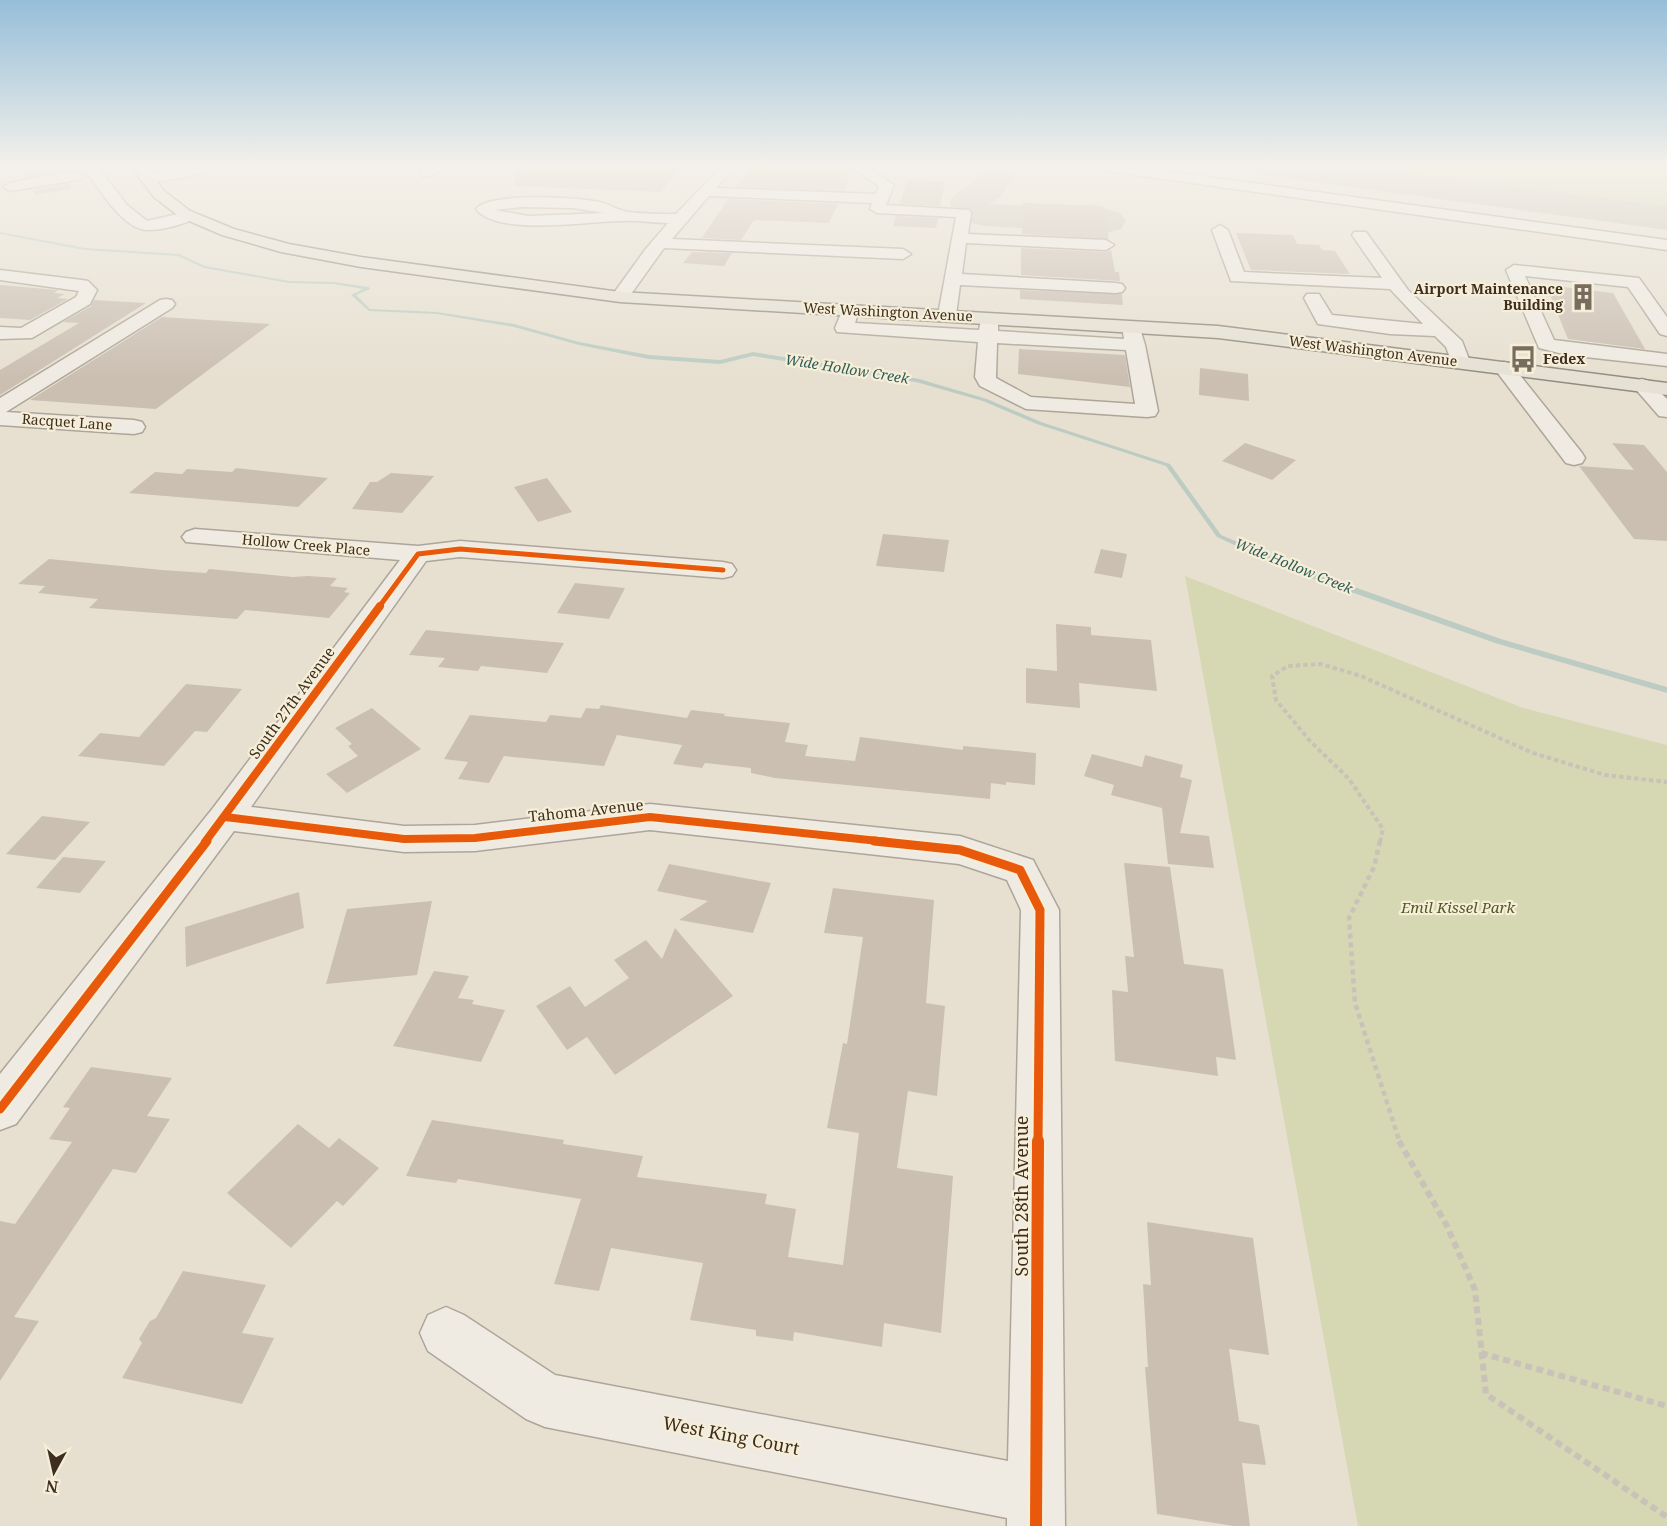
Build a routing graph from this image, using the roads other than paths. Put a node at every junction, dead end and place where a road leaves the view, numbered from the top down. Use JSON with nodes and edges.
{"nodes":[{"id":1,"x":243,"y":236,"type":"edge"},
{"id":2,"x":666,"y":236,"type":"edge"},
{"id":3,"x":1222,"y":236,"type":"edge"},
{"id":4,"x":1361,"y":236,"type":"edge"},
{"id":5,"x":1604,"y":236,"type":"edge"},
{"id":6,"x":959,"y":238,"type":"joint"},
{"id":7,"x":660,"y":243,"type":"junction"},
{"id":8,"x":1106,"y":245,"type":"dead end"},
{"id":9,"x":1667,"y":245,"type":"edge"},
{"id":10,"x":903,"y":254,"type":"dead end"},
{"id":11,"x":0,"y":274,"type":"edge"},
{"id":12,"x":953,"y":279,"type":"junction"},
{"id":13,"x":1395,"y":284,"type":"junction"},
{"id":14,"x":1116,"y":288,"type":"dead end"},
{"id":15,"x":620,"y":297,"type":"junction"},
{"id":16,"x":1313,"y":298,"type":"dead end"},
{"id":17,"x":166,"y":304,"type":"dead end"},
{"id":18,"x":948,"y":307,"type":"junction"},
{"id":19,"x":850,"y":310,"type":"junction"},
{"id":20,"x":986,"y":311,"type":"junction"},
{"id":21,"x":1667,"y":330,"type":"edge"},
{"id":22,"x":1441,"y":331,"type":"junction"},
{"id":23,"x":0,"y":333,"type":"edge"},
{"id":24,"x":1133,"y":336,"type":"junction"},
{"id":25,"x":1667,"y":360,"type":"edge"},
{"id":26,"x":1460,"y":362,"type":"junction"},
{"id":27,"x":1504,"y":368,"type":"junction"},
{"id":28,"x":1642,"y":385,"type":"junction"},
{"id":29,"x":1667,"y":389,"type":"edge"},
{"id":30,"x":0,"y":407,"type":"edge"},
{"id":31,"x":1667,"y":411,"type":"edge"},
{"id":32,"x":0,"y":418,"type":"edge"},
{"id":33,"x":134,"y":427,"type":"dead end"},
{"id":34,"x":1574,"y":458,"type":"dead end"},
{"id":35,"x":195,"y":537,"type":"dead end"},
{"id":36,"x":418,"y":554,"type":"junction"},
{"id":37,"x":723,"y":570,"type":"dead end"},
{"id":38,"x":225,"y":817,"type":"junction"},
{"id":39,"x":1020,"y":870,"type":"joint"},
{"id":40,"x":0,"y":1109,"type":"edge"},
{"id":41,"x":446,"y":1333,"type":"dead end"},
{"id":42,"x":1036,"y":1510,"type":"edge"}],
"edges":[{"from":1,"to":15,"type":"main road","name":"West Washington Avenue"},
{"from":2,"to":7,"type":"street"},
{"from":3,"to":13,"type":"street"},
{"from":4,"to":13,"type":"street"},
{"from":5,"to":9,"type":"street"},
{"from":6,"to":8,"type":"street"},
{"from":6,"to":12,"type":"street"},
{"from":7,"to":10,"type":"street"},
{"from":7,"to":15,"type":"street"},
{"from":11,"to":23,"type":"street"},
{"from":12,"to":14,"type":"street"},
{"from":12,"to":18,"type":"street"},
{"from":13,"to":22,"type":"street"},
{"from":15,"to":19,"type":"main road","name":"West Washington Avenue"},
{"from":16,"to":22,"type":"street"},
{"from":17,"to":30,"type":"street"},
{"from":18,"to":19,"type":"main road","name":"West Washington Avenue"},
{"from":18,"to":20,"type":"main road","name":"West Washington Avenue"},
{"from":19,"to":20,"type":"street"},
{"from":20,"to":24,"type":"street"},
{"from":20,"to":24,"type":"street"},
{"from":21,"to":25,"type":"street"},
{"from":22,"to":26,"type":"street"},
{"from":24,"to":26,"type":"main road","name":"West Washington Avenue"},
{"from":26,"to":27,"type":"main road","name":"West Washington Avenue"},
{"from":27,"to":28,"type":"main road","name":"West Washington Avenue"},
{"from":27,"to":34,"type":"street"},
{"from":28,"to":29,"type":"main road","name":"West Washington Avenue"},
{"from":28,"to":31,"type":"street"},
{"from":32,"to":33,"type":"street","name":"Racquet Lane"},
{"from":35,"to":36,"type":"street","name":"Hollow Creek Place"},
{"from":36,"to":37,"type":"street"},
{"from":36,"to":38,"type":"street","name":"South 27th Avenue"},
{"from":38,"to":39,"type":"street","name":"Tahoma Avenue"},
{"from":38,"to":40,"type":"street","name":"South 27th Avenue"},
{"from":39,"to":42,"type":"street","name":"South 28th Avenue"},
{"from":41,"to":42,"type":"street","name":"West King Court"}]}
